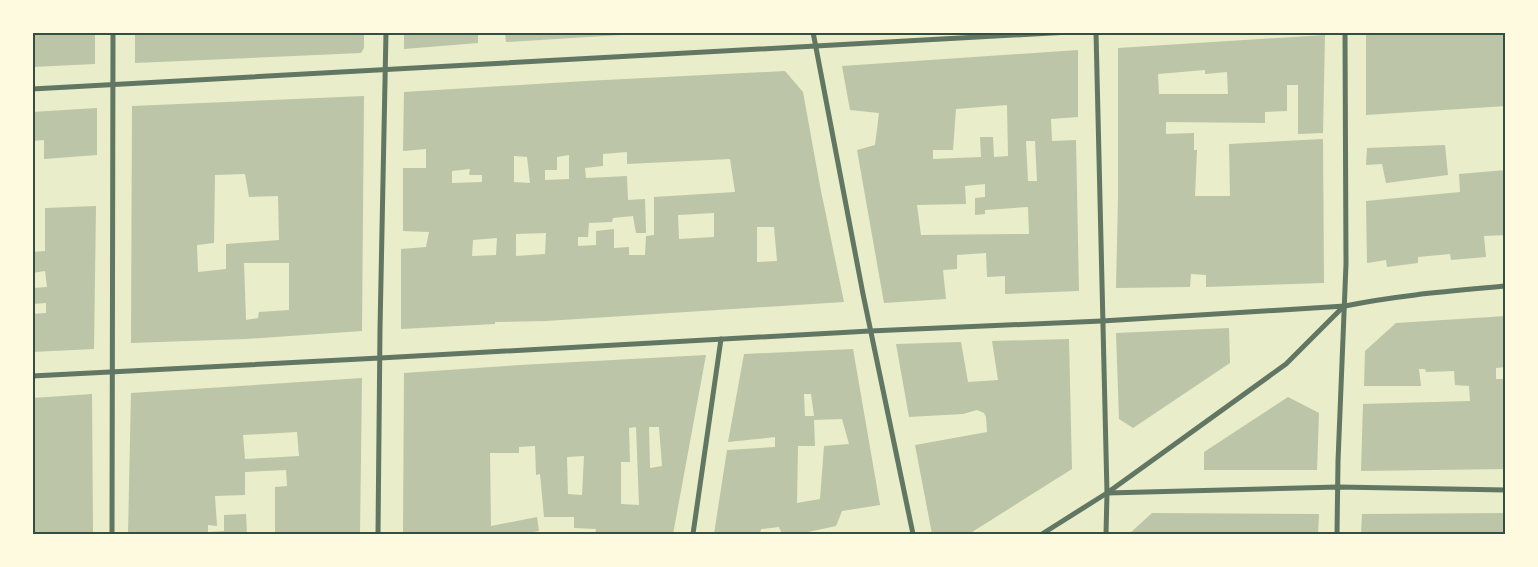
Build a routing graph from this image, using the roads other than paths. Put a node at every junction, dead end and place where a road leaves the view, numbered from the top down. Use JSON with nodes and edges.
{"nodes":[{"id":1,"x":113,"y":32,"type":"edge"},
{"id":2,"x":386,"y":32,"type":"edge"},
{"id":3,"x":814,"y":32,"type":"edge"},
{"id":4,"x":1070,"y":32,"type":"edge"},
{"id":5,"x":1096,"y":32,"type":"edge"},
{"id":6,"x":1345,"y":32,"type":"edge"},
{"id":7,"x":816,"y":46,"type":"junction"},
{"id":8,"x":385,"y":70,"type":"junction"},
{"id":9,"x":113,"y":83,"type":"junction"},
{"id":10,"x":32,"y":88,"type":"edge"},
{"id":11,"x":1506,"y":286,"type":"edge"},
{"id":12,"x":1345,"y":306,"type":"junction"},
{"id":13,"x":1102,"y":321,"type":"junction"},
{"id":14,"x":870,"y":331,"type":"junction"},
{"id":15,"x":721,"y":339,"type":"junction"},
{"id":16,"x":380,"y":358,"type":"junction"},
{"id":17,"x":112,"y":371,"type":"junction"},
{"id":18,"x":32,"y":376,"type":"edge"},
{"id":19,"x":1338,"y":488,"type":"junction"},
{"id":20,"x":1506,"y":490,"type":"edge"},
{"id":21,"x":1107,"y":493,"type":"junction"},
{"id":22,"x":112,"y":534,"type":"edge"},
{"id":23,"x":378,"y":534,"type":"edge"},
{"id":24,"x":693,"y":534,"type":"edge"},
{"id":25,"x":913,"y":534,"type":"edge"},
{"id":26,"x":1042,"y":534,"type":"edge"},
{"id":27,"x":1106,"y":534,"type":"edge"},
{"id":28,"x":1337,"y":534,"type":"edge"}],
"edges":[{"from":1,"to":9,"type":"street"},
{"from":2,"to":8,"type":"street"},
{"from":3,"to":7,"type":"street"},
{"from":4,"to":7,"type":"street"},
{"from":5,"to":13,"type":"street"},
{"from":6,"to":12,"type":"street"},
{"from":7,"to":8,"type":"street"},
{"from":7,"to":14,"type":"street"},
{"from":8,"to":9,"type":"street"},
{"from":8,"to":16,"type":"street"},
{"from":9,"to":10,"type":"street"},
{"from":9,"to":17,"type":"street"},
{"from":11,"to":12,"type":"street"},
{"from":12,"to":13,"type":"street"},
{"from":12,"to":19,"type":"street"},
{"from":12,"to":21,"type":"street"},
{"from":13,"to":14,"type":"street"},
{"from":13,"to":21,"type":"street"},
{"from":14,"to":15,"type":"street"},
{"from":14,"to":25,"type":"street"},
{"from":15,"to":16,"type":"street"},
{"from":15,"to":24,"type":"street"},
{"from":16,"to":17,"type":"street"},
{"from":16,"to":23,"type":"street"},
{"from":17,"to":18,"type":"street"},
{"from":17,"to":22,"type":"street"},
{"from":19,"to":20,"type":"street"},
{"from":19,"to":21,"type":"street"},
{"from":19,"to":28,"type":"street"},
{"from":21,"to":26,"type":"street"},
{"from":21,"to":27,"type":"street"}]}
